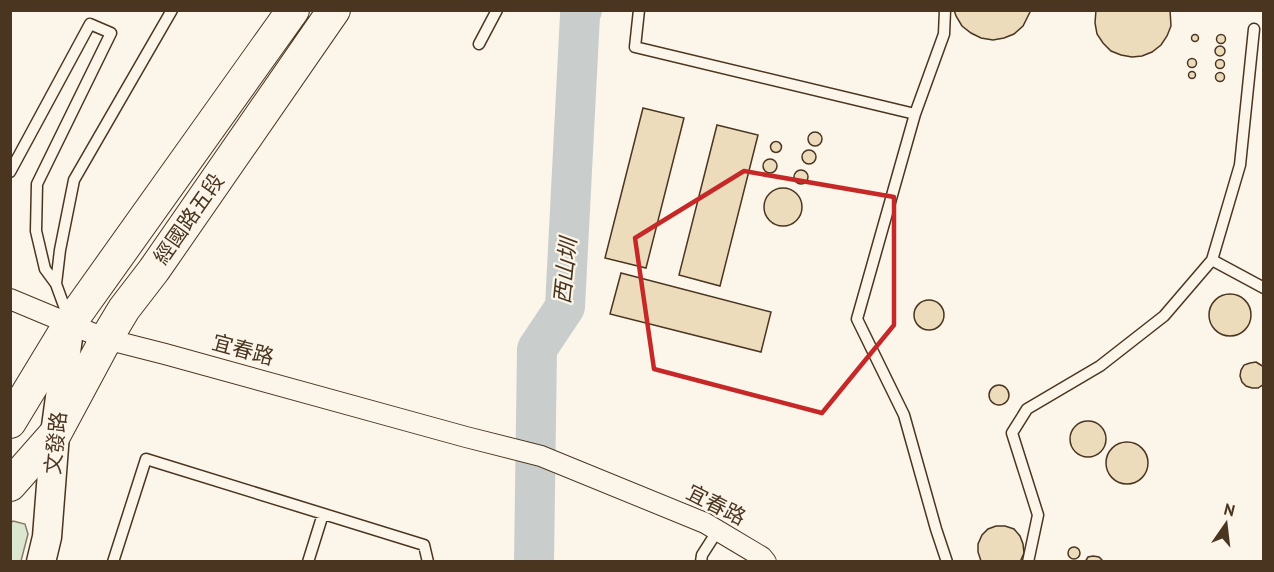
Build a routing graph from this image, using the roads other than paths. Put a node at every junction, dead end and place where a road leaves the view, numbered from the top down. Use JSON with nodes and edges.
{"nodes":[{"id":1,"x":172,"y":10,"type":"edge"},
{"id":2,"x":292,"y":10,"type":"edge"},
{"id":3,"x":334,"y":10,"type":"edge"},
{"id":4,"x":498,"y":10,"type":"edge"},
{"id":5,"x":639,"y":10,"type":"edge"},
{"id":6,"x":945,"y":10,"type":"edge"},
{"id":7,"x":1254,"y":29,"type":"dead end"},
{"id":8,"x":479,"y":44,"type":"dead end"},
{"id":9,"x":915,"y":114,"type":"junction"},
{"id":10,"x":10,"y":172,"type":"edge"},
{"id":11,"x":1212,"y":260,"type":"junction"},
{"id":12,"x":56,"y":284,"type":"junction"},
{"id":13,"x":1263,"y":288,"type":"edge"},
{"id":14,"x":10,"y":299,"type":"edge"},
{"id":15,"x":70,"y":323,"type":"junction"},
{"id":16,"x":106,"y":339,"type":"junction"},
{"id":17,"x":10,"y":422,"type":"edge"},
{"id":18,"x":55,"y":434,"type":"junction"},
{"id":19,"x":10,"y":485,"type":"edge"},
{"id":20,"x":323,"y":514,"type":"junction"},
{"id":21,"x":718,"y":530,"type":"junction"},
{"id":22,"x":41,"y":561,"type":"edge"},
{"id":23,"x":112,"y":561,"type":"edge"},
{"id":24,"x":308,"y":561,"type":"edge"},
{"id":25,"x":428,"y":561,"type":"edge"},
{"id":26,"x":701,"y":561,"type":"edge"},
{"id":27,"x":766,"y":561,"type":"edge"},
{"id":28,"x":947,"y":561,"type":"edge"},
{"id":29,"x":1028,"y":561,"type":"edge"}],
"edges":[{"from":1,"to":12,"type":"lane"},
{"from":2,"to":15,"type":"main road","name":"經國路五段"},
{"from":3,"to":16,"type":"main road","name":"經國路五段"},
{"from":4,"to":8,"type":"lane"},
{"from":5,"to":9,"type":"lane"},
{"from":6,"to":9,"type":"lane"},
{"from":7,"to":11,"type":"lane"},
{"from":9,"to":28,"type":"lane"},
{"from":10,"to":12,"type":"lane"},
{"from":11,"to":13,"type":"lane"},
{"from":11,"to":29,"type":"lane"},
{"from":12,"to":15,"type":"lane"},
{"from":14,"to":15,"type":"street","name":"宜春路"},
{"from":15,"to":16,"type":"street","name":"宜春路"},
{"from":15,"to":17,"type":"main road","name":"經國路五段"},
{"from":15,"to":18,"type":"street","name":"文發路"},
{"from":16,"to":18,"type":"main road","name":"經國路五段"},
{"from":16,"to":21,"type":"street","name":"宜春路"},
{"from":18,"to":19,"type":"main road","name":"經國路五段"},
{"from":18,"to":22,"type":"street","name":"文發路"},
{"from":20,"to":23,"type":"lane"},
{"from":20,"to":24,"type":"lane"},
{"from":20,"to":25,"type":"lane"},
{"from":21,"to":26,"type":"lane"},
{"from":21,"to":27,"type":"street","name":"宜春路"}]}
